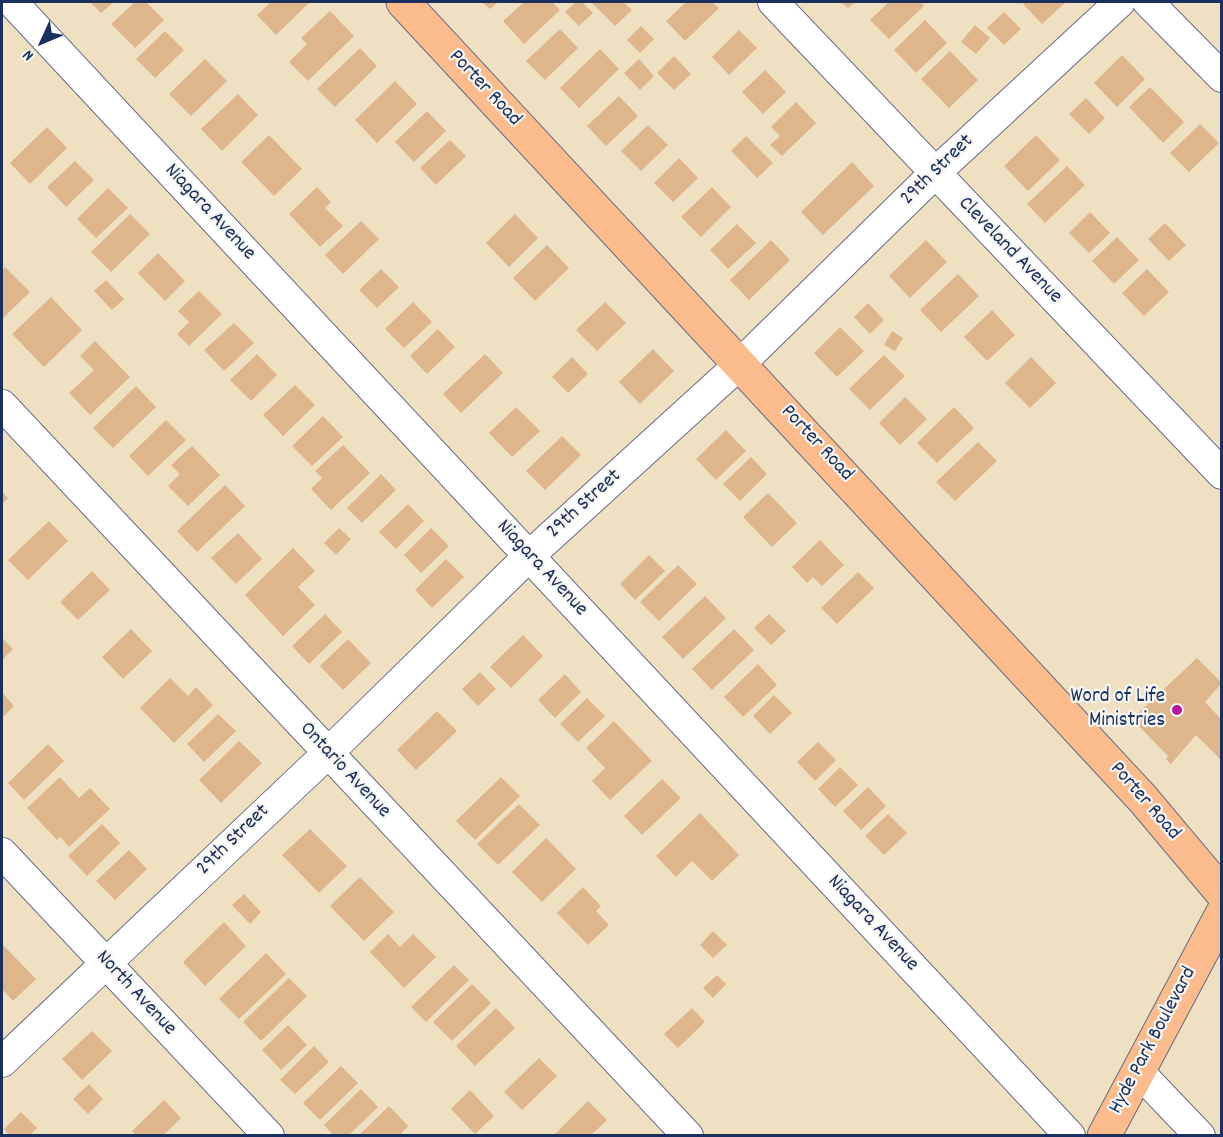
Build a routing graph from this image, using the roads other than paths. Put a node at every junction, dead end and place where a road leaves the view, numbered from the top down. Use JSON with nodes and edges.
{"nodes":[{"id":1,"x":12,"y":2,"type":"edge"},
{"id":2,"x":403,"y":2,"type":"edge"},
{"id":3,"x":773,"y":2,"type":"edge"},
{"id":4,"x":1120,"y":2,"type":"edge"},
{"id":5,"x":1148,"y":2,"type":"edge"},
{"id":6,"x":1221,"y":77,"type":"edge"},
{"id":7,"x":935,"y":173,"type":"junction"},
{"id":8,"x":741,"y":363,"type":"junction"},
{"id":9,"x":2,"y":405,"type":"edge"},
{"id":10,"x":1221,"y":474,"type":"edge"},
{"id":11,"x":529,"y":556,"type":"junction"},
{"id":12,"x":327,"y":753,"type":"junction"},
{"id":13,"x":2,"y":853,"type":"edge"},
{"id":14,"x":1221,"y":893,"type":"edge"},
{"id":15,"x":1221,"y":914,"type":"edge"},
{"id":16,"x":105,"y":964,"type":"junction"},
{"id":17,"x":2,"y":1062,"type":"edge"},
{"id":18,"x":1138,"y":1071,"type":"junction"},
{"id":19,"x":268,"y":1136,"type":"edge"},
{"id":20,"x":688,"y":1136,"type":"edge"},
{"id":21,"x":1070,"y":1136,"type":"edge"},
{"id":22,"x":1104,"y":1136,"type":"edge"},
{"id":23,"x":1200,"y":1136,"type":"edge"}],
"edges":[{"from":1,"to":11,"type":"street","name":"Niagara Avenue"},
{"from":2,"to":8,"type":"main road","name":"Porter Road"},
{"from":3,"to":7,"type":"street","name":"Cleveland Avenue"},
{"from":4,"to":7,"type":"street","name":"29th Street"},
{"from":5,"to":6,"type":"street"},
{"from":7,"to":8,"type":"street","name":"29th Street"},
{"from":7,"to":10,"type":"street","name":"Cleveland Avenue"},
{"from":8,"to":11,"type":"street","name":"29th Street"},
{"from":8,"to":14,"type":"main road","name":"Porter Road"},
{"from":9,"to":12,"type":"street","name":"Ontario Avenue"},
{"from":11,"to":12,"type":"street","name":"29th Street"},
{"from":11,"to":21,"type":"street","name":"Niagara Avenue"},
{"from":12,"to":16,"type":"street","name":"29th Street"},
{"from":12,"to":20,"type":"street","name":"Ontario Avenue"},
{"from":13,"to":16,"type":"street","name":"North Avenue"},
{"from":15,"to":18,"type":"main road","name":"Hyde Park Boulevard"},
{"from":16,"to":17,"type":"street","name":"29th Street"},
{"from":16,"to":19,"type":"street","name":"North Avenue"},
{"from":18,"to":22,"type":"main road","name":"Hyde Park Boulevard"},
{"from":18,"to":23,"type":"street"}]}
